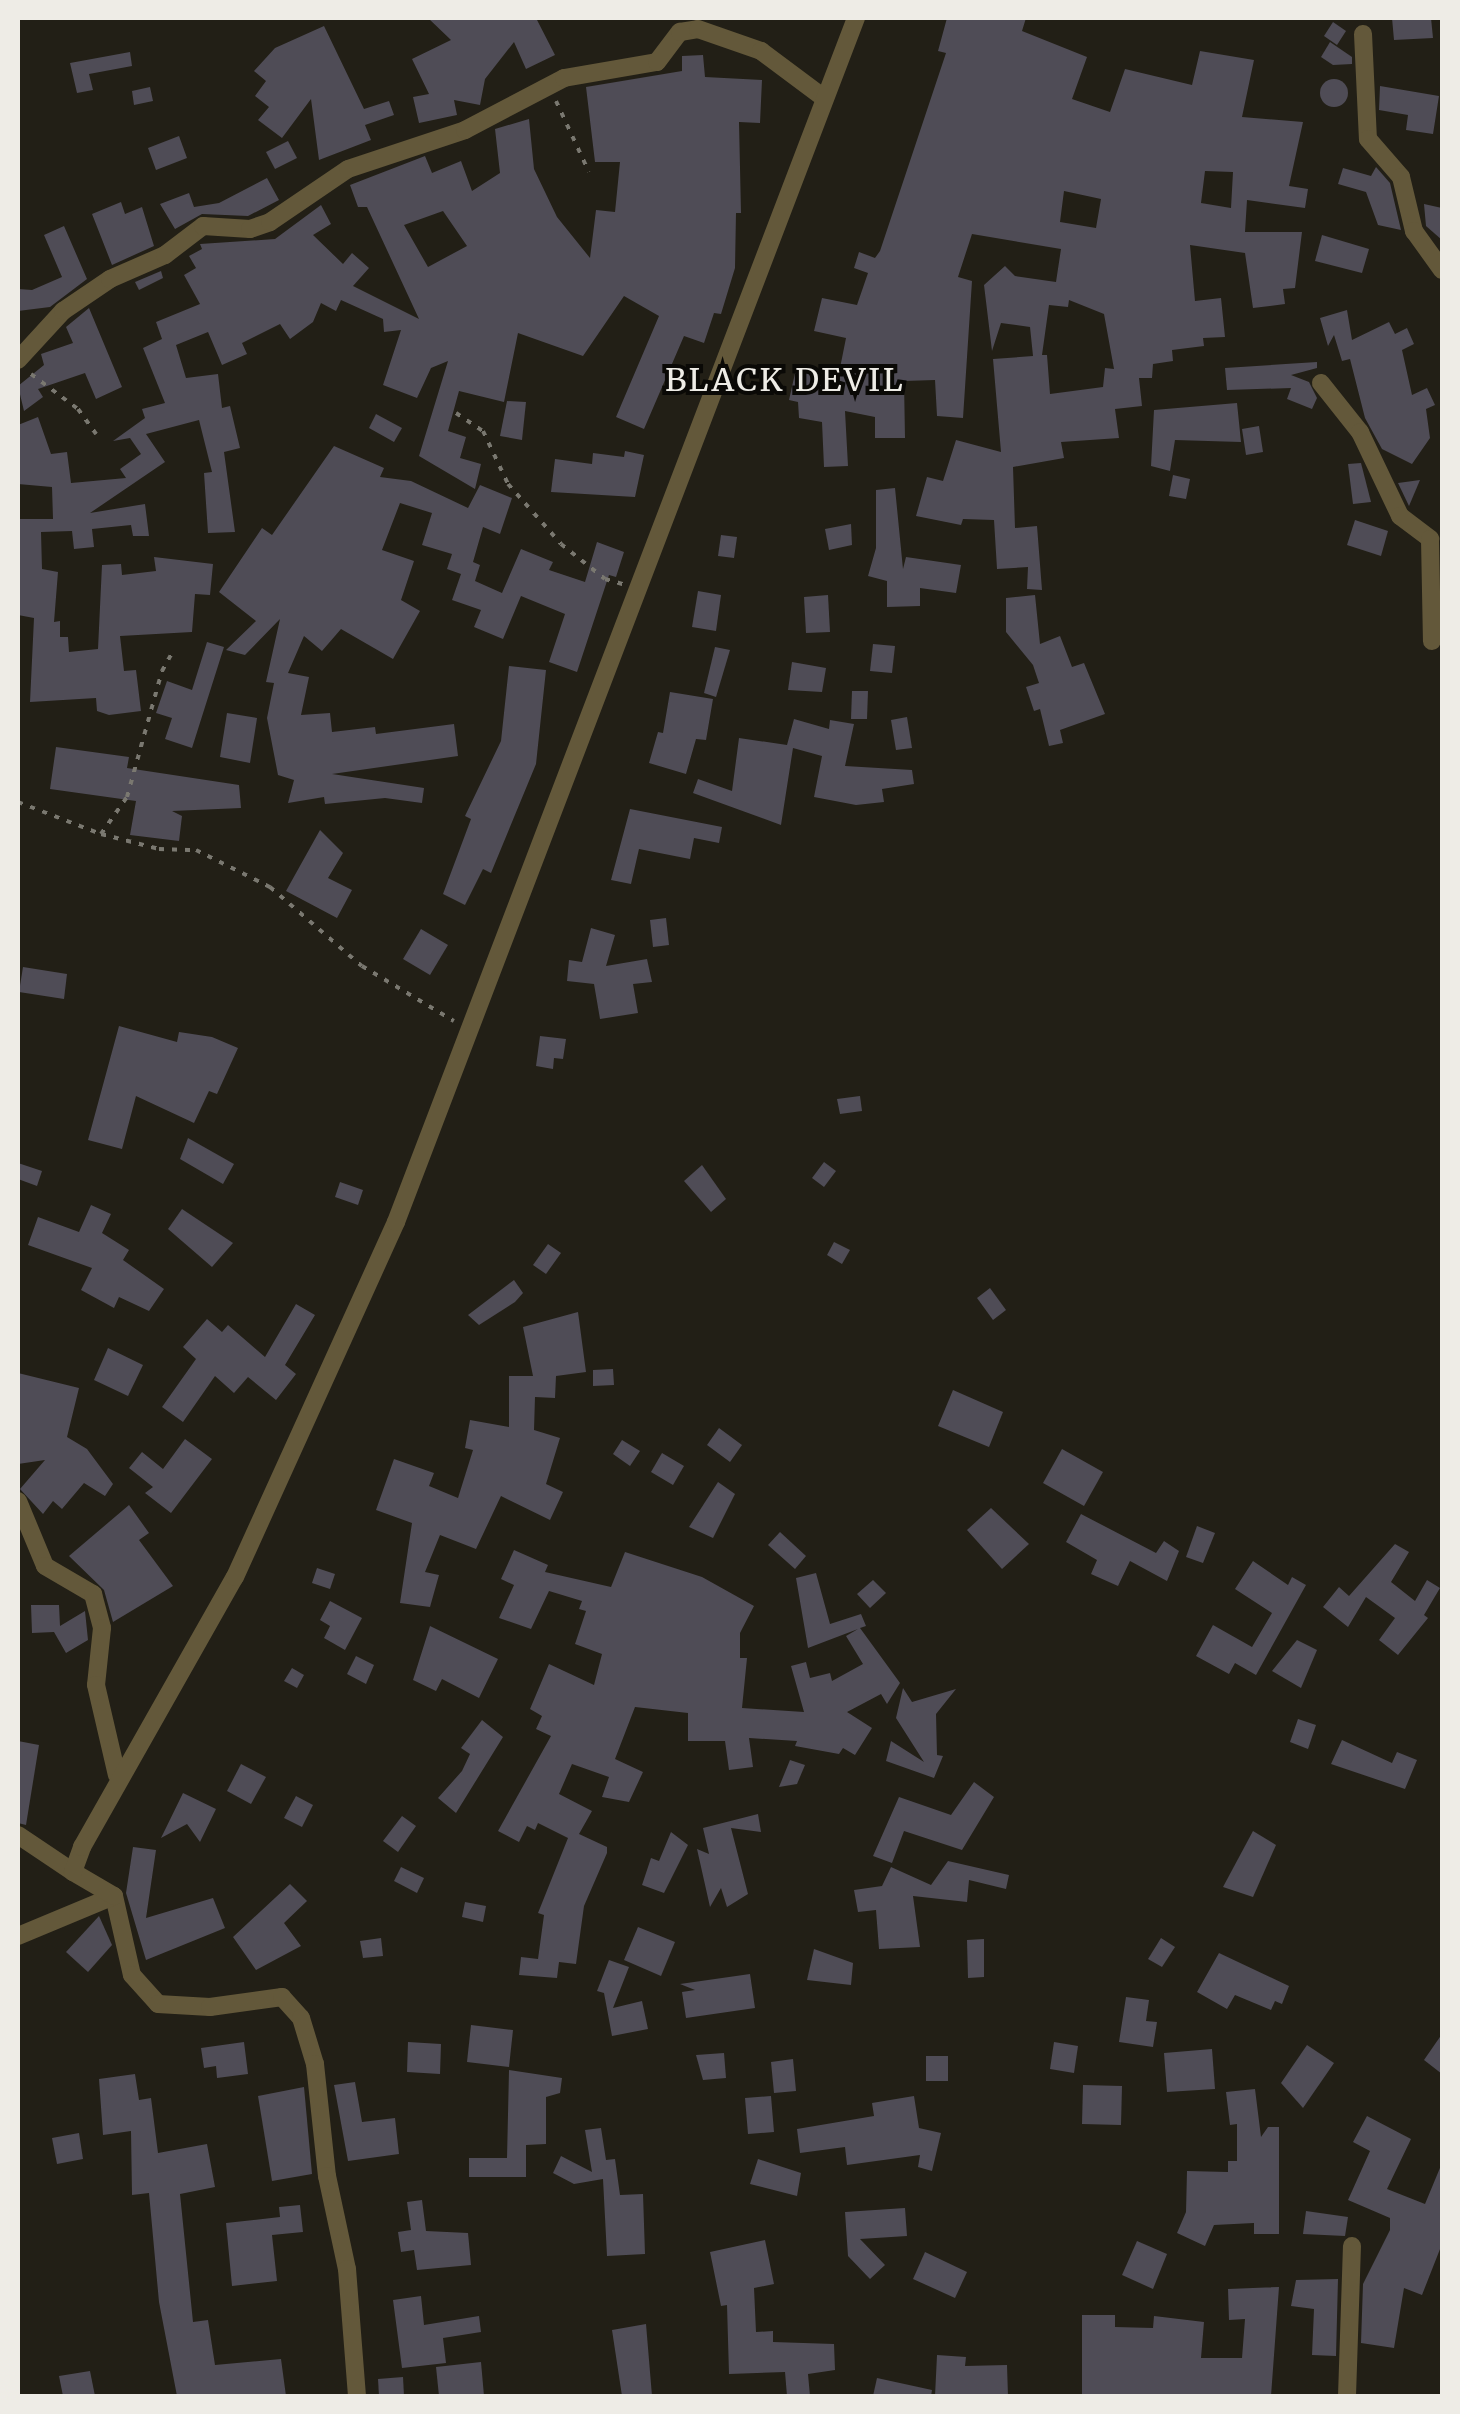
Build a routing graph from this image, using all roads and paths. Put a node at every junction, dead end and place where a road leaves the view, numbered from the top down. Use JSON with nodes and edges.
{"nodes":[{"id":1,"x":856,"y":18,"type":"edge"},
{"id":2,"x":1363,"y":34,"type":"dead end"},
{"id":3,"x":550,"y":88,"type":"junction"},
{"id":4,"x":824,"y":98,"type":"junction"},
{"id":5,"x":589,"y":172,"type":"dead end"},
{"id":6,"x":1442,"y":270,"type":"edge"},
{"id":7,"x":18,"y":360,"type":"edge"},
{"id":8,"x":1322,"y":384,"type":"dead end"},
{"id":9,"x":456,"y":413,"type":"dead end"},
{"id":10,"x":96,"y":434,"type":"dead end"},
{"id":11,"x":1436,"y":585,"type":"edge"},
{"id":12,"x":637,"y":588,"type":"junction"},
{"id":13,"x":1432,"y":641,"type":"dead end"},
{"id":14,"x":173,"y":652,"type":"dead end"},
{"id":15,"x":18,"y":802,"type":"edge"},
{"id":16,"x":102,"y":834,"type":"junction"},
{"id":17,"x":471,"y":1030,"type":"junction"},
{"id":18,"x":18,"y":1501,"type":"edge"},
{"id":19,"x":117,"y":1775,"type":"junction"},
{"id":20,"x":18,"y":1835,"type":"edge"},
{"id":21,"x":73,"y":1872,"type":"junction"},
{"id":22,"x":114,"y":1896,"type":"junction"},
{"id":23,"x":18,"y":1936,"type":"edge"},
{"id":24,"x":1352,"y":2246,"type":"dead end"},
{"id":25,"x":357,"y":2396,"type":"edge"},
{"id":26,"x":1347,"y":2396,"type":"edge"}],
"edges":[{"from":1,"to":4,"type":"street"},
{"from":2,"to":6,"type":"street"},
{"from":3,"to":4,"type":"street"},
{"from":3,"to":5,"type":"path"},
{"from":3,"to":7,"type":"street"},
{"from":4,"to":12,"type":"street"},
{"from":7,"to":10,"type":"path"},
{"from":8,"to":11,"type":"street"},
{"from":9,"to":12,"type":"path"},
{"from":11,"to":13,"type":"street"},
{"from":12,"to":17,"type":"street"},
{"from":14,"to":16,"type":"path"},
{"from":15,"to":16,"type":"path"},
{"from":16,"to":17,"type":"path"},
{"from":17,"to":19,"type":"street"},
{"from":18,"to":19,"type":"street"},
{"from":19,"to":21,"type":"street"},
{"from":20,"to":21,"type":"street"},
{"from":21,"to":22,"type":"street"},
{"from":22,"to":23,"type":"street"},
{"from":22,"to":25,"type":"street"},
{"from":24,"to":26,"type":"street"}]}
